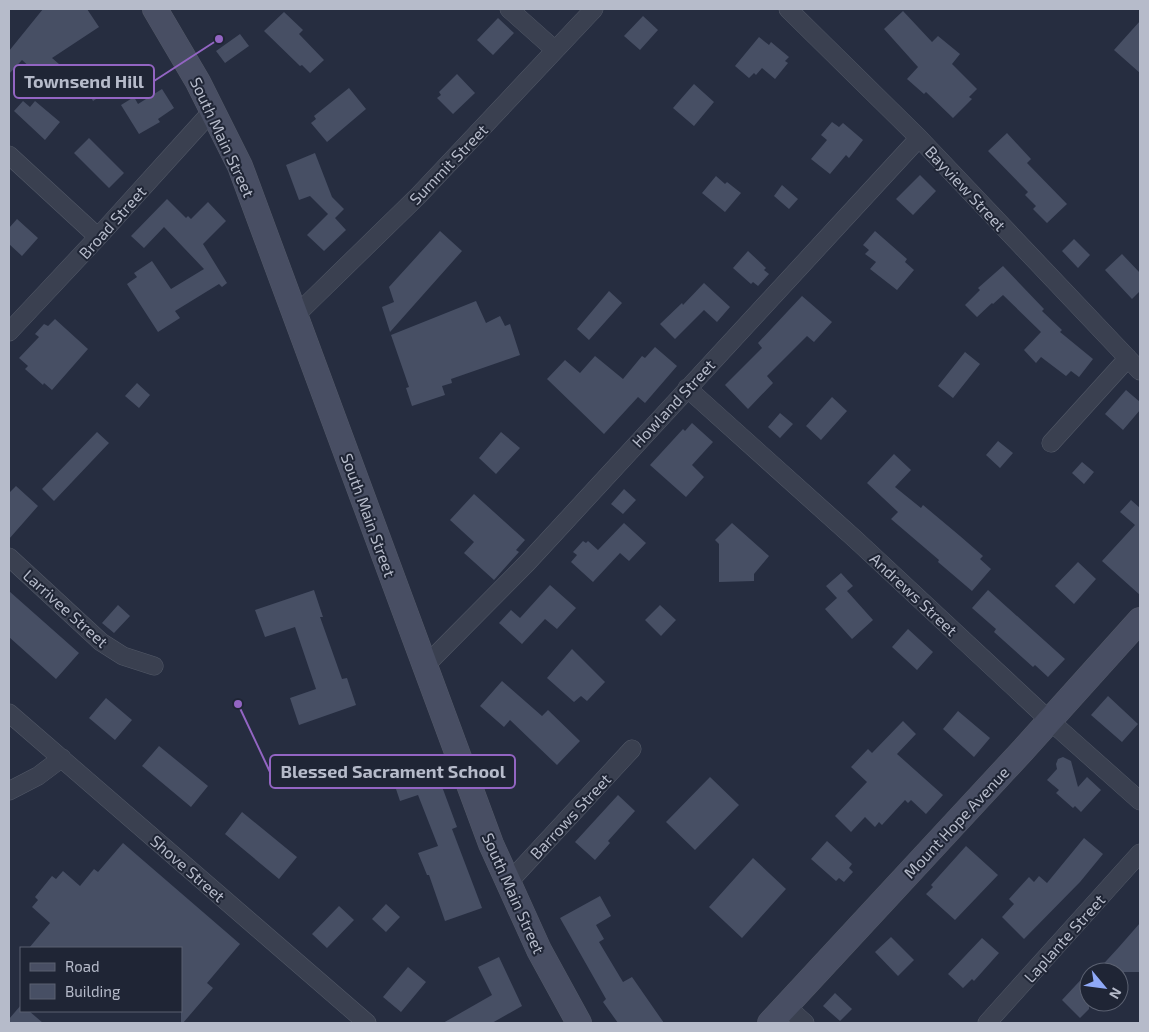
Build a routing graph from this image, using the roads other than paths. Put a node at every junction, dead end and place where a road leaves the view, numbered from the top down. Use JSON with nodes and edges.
{"nodes":[{"id":1,"x":155,"y":9,"type":"edge"},
{"id":2,"x":508,"y":9,"type":"edge"},
{"id":3,"x":594,"y":9,"type":"edge"},
{"id":4,"x":788,"y":9,"type":"edge"},
{"id":5,"x":555,"y":50,"type":"junction"},
{"id":6,"x":213,"y":110,"type":"junction"},
{"id":7,"x":919,"y":138,"type":"junction"},
{"id":8,"x":9,"y":155,"type":"edge"},
{"id":9,"x":98,"y":237,"type":"junction"},
{"id":10,"x":296,"y":315,"type":"junction"},
{"id":11,"x":9,"y":332,"type":"edge"},
{"id":12,"x":1128,"y":358,"type":"junction"},
{"id":13,"x":1140,"y":371,"type":"edge"},
{"id":14,"x":687,"y":388,"type":"junction"},
{"id":15,"x":1051,"y":443,"type":"dead end"},
{"id":16,"x":9,"y":557,"type":"edge"},
{"id":17,"x":1140,"y":620,"type":"edge"},
{"id":18,"x":154,"y":666,"type":"dead end"},
{"id":19,"x":425,"y":666,"type":"junction"},
{"id":20,"x":9,"y":713,"type":"edge"},
{"id":21,"x":1050,"y":720,"type":"junction"},
{"id":22,"x":632,"y":749,"type":"dead end"},
{"id":23,"x":62,"y":758,"type":"junction"},
{"id":24,"x":9,"y":791,"type":"edge"},
{"id":25,"x":1140,"y":801,"type":"edge"},
{"id":26,"x":1140,"y":853,"type":"edge"},
{"id":27,"x":508,"y":883,"type":"junction"},
{"id":28,"x":778,"y":1015,"type":"edge"},
{"id":29,"x":367,"y":1023,"type":"edge"},
{"id":30,"x":579,"y":1023,"type":"edge"},
{"id":31,"x":805,"y":1023,"type":"edge"},
{"id":32,"x":987,"y":1023,"type":"edge"}],
"edges":[{"from":1,"to":6,"type":"main road","name":"South Main Street"},
{"from":2,"to":5,"type":"street"},
{"from":3,"to":5,"type":"street","name":"Summit Street"},
{"from":4,"to":7,"type":"street","name":"Bayview Street"},
{"from":5,"to":10,"type":"street","name":"Summit Street"},
{"from":6,"to":9,"type":"street","name":"Broad Street"},
{"from":6,"to":10,"type":"main road","name":"South Main Street"},
{"from":7,"to":12,"type":"street","name":"Bayview Street"},
{"from":7,"to":14,"type":"street","name":"Howland Street"},
{"from":8,"to":9,"type":"street"},
{"from":9,"to":11,"type":"street","name":"Broad Street"},
{"from":10,"to":19,"type":"main road","name":"South Main Street"},
{"from":12,"to":13,"type":"street","name":"Bayview Street"},
{"from":12,"to":15,"type":"street"},
{"from":14,"to":19,"type":"street","name":"Howland Street"},
{"from":14,"to":21,"type":"street","name":"Andrews Street"},
{"from":16,"to":18,"type":"street","name":"Larrivee Street"},
{"from":17,"to":21,"type":"main road","name":"Mount Hope Avenue"},
{"from":19,"to":27,"type":"main road","name":"South Main Street"},
{"from":20,"to":23,"type":"street","name":"Shove Street"},
{"from":21,"to":25,"type":"street","name":"Andrews Street"},
{"from":21,"to":28,"type":"main road","name":"Mount Hope Avenue"},
{"from":22,"to":27,"type":"street","name":"Barrows Street"},
{"from":23,"to":24,"type":"street"},
{"from":23,"to":29,"type":"street","name":"Shove Street"},
{"from":26,"to":32,"type":"street","name":"Laplante Street"},
{"from":27,"to":30,"type":"main road","name":"South Main Street"},
{"from":28,"to":31,"type":"street"}]}
